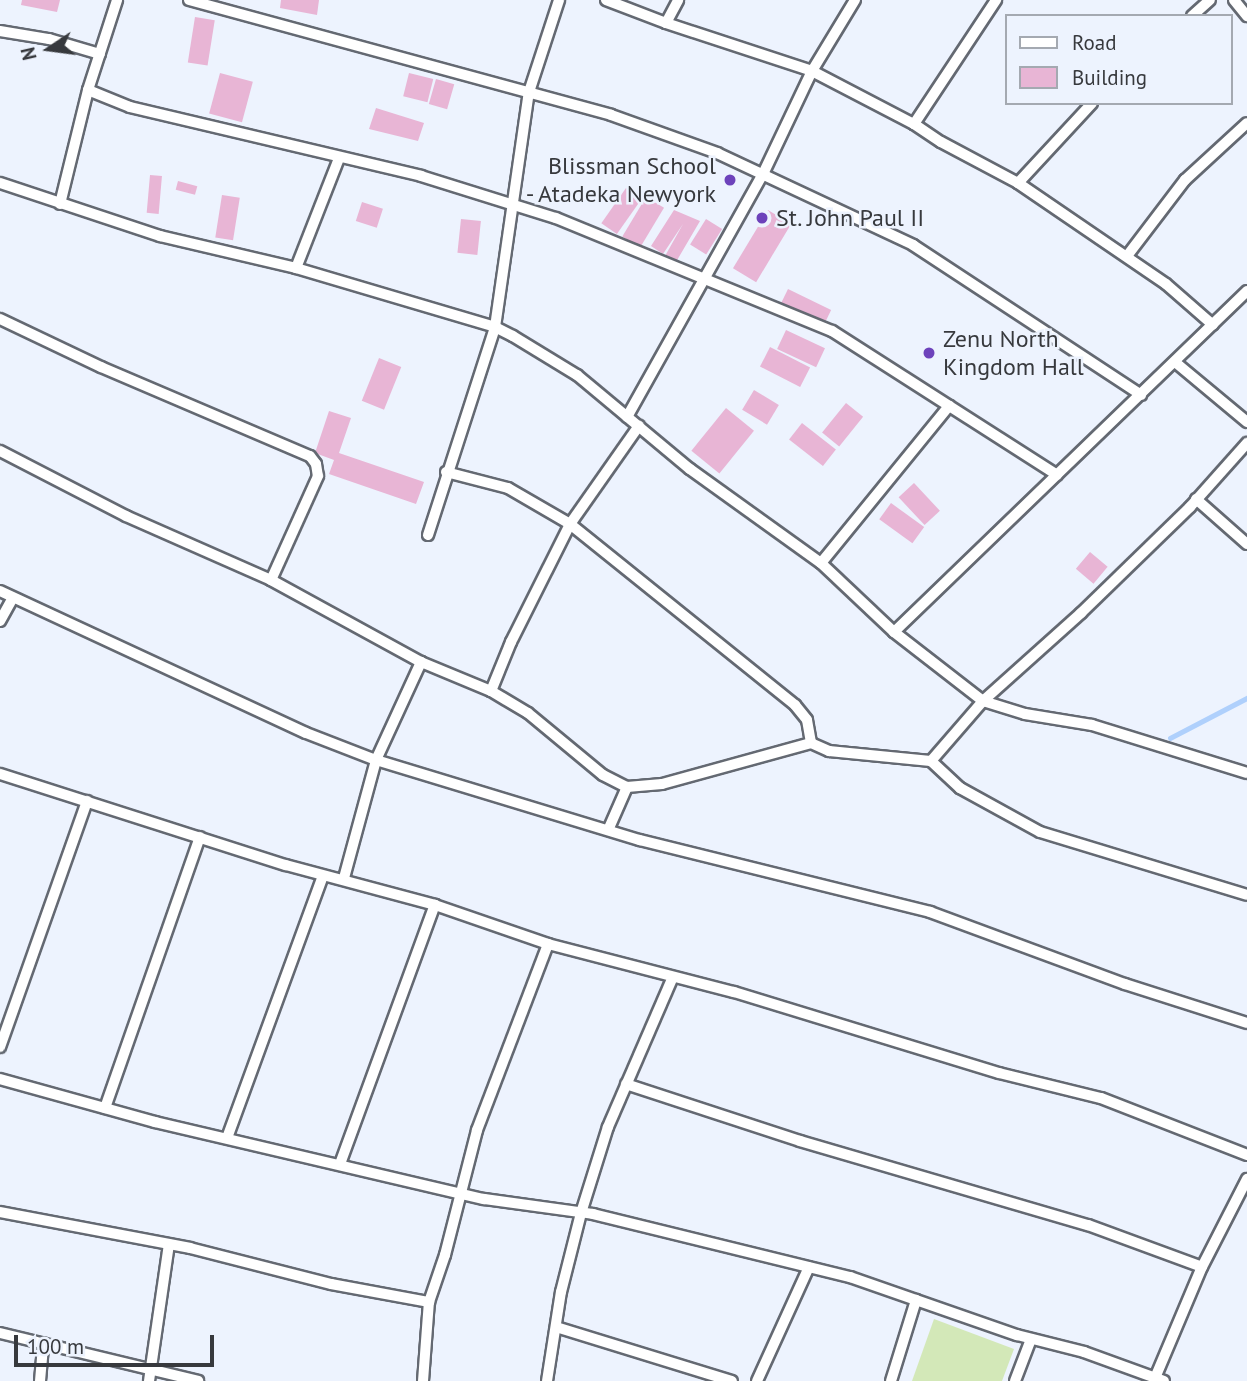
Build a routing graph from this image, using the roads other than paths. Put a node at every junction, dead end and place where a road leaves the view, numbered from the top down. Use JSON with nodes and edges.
{"nodes":[{"id":1,"x":117,"y":0,"type":"edge"},
{"id":2,"x":189,"y":0,"type":"edge"},
{"id":3,"x":559,"y":0,"type":"edge"},
{"id":4,"x":606,"y":0,"type":"edge"},
{"id":5,"x":678,"y":0,"type":"edge"},
{"id":6,"x":855,"y":0,"type":"edge"},
{"id":7,"x":996,"y":0,"type":"edge"},
{"id":8,"x":1210,"y":0,"type":"edge"},
{"id":9,"x":1234,"y":0,"type":"edge"},
{"id":10,"x":1194,"y":14,"type":"edge"},
{"id":11,"x":1247,"y":16,"type":"edge"},
{"id":12,"x":666,"y":23,"type":"junction"},
{"id":13,"x":0,"y":31,"type":"edge"},
{"id":14,"x":100,"y":54,"type":"junction"},
{"id":15,"x":813,"y":71,"type":"junction"},
{"id":16,"x":88,"y":90,"type":"junction"},
{"id":17,"x":529,"y":92,"type":"junction"},
{"id":18,"x":1090,"y":105,"type":"edge"},
{"id":19,"x":1247,"y":123,"type":"edge"},
{"id":20,"x":914,"y":124,"type":"junction"},
{"id":21,"x":339,"y":158,"type":"junction"},
{"id":22,"x":763,"y":174,"type":"junction"},
{"id":23,"x":0,"y":183,"type":"edge"},
{"id":24,"x":1018,"y":183,"type":"junction"},
{"id":25,"x":60,"y":204,"type":"junction"},
{"id":26,"x":515,"y":206,"type":"junction"},
{"id":27,"x":1127,"y":256,"type":"junction"},
{"id":28,"x":296,"y":268,"type":"junction"},
{"id":29,"x":704,"y":280,"type":"junction"},
{"id":30,"x":1247,"y":291,"type":"edge"},
{"id":31,"x":0,"y":319,"type":"edge"},
{"id":32,"x":1213,"y":326,"type":"junction"},
{"id":33,"x":495,"y":327,"type":"junction"},
{"id":34,"x":1175,"y":362,"type":"junction"},
{"id":35,"x":1141,"y":395,"type":"junction"},
{"id":36,"x":949,"y":406,"type":"junction"},
{"id":37,"x":627,"y":417,"type":"junction"},
{"id":38,"x":1247,"y":422,"type":"edge"},
{"id":39,"x":639,"y":426,"type":"junction"},
{"id":40,"x":1247,"y":443,"type":"edge"},
{"id":41,"x":0,"y":451,"type":"edge"},
{"id":42,"x":446,"y":472,"type":"junction"},
{"id":43,"x":1057,"y":475,"type":"junction"},
{"id":44,"x":1196,"y":499,"type":"junction"},
{"id":45,"x":570,"y":524,"type":"junction"},
{"id":46,"x":428,"y":535,"type":"dead end"},
{"id":47,"x":1247,"y":544,"type":"edge"},
{"id":48,"x":821,"y":563,"type":"junction"},
{"id":49,"x":271,"y":580,"type":"junction"},
{"id":50,"x":0,"y":590,"type":"edge"},
{"id":51,"x":13,"y":598,"type":"junction"},
{"id":52,"x":0,"y":621,"type":"edge"},
{"id":53,"x":894,"y":632,"type":"junction"},
{"id":54,"x":421,"y":662,"type":"junction"},
{"id":55,"x":491,"y":691,"type":"junction"},
{"id":56,"x":984,"y":701,"type":"junction"},
{"id":57,"x":811,"y":743,"type":"junction"},
{"id":58,"x":376,"y":760,"type":"junction"},
{"id":59,"x":931,"y":761,"type":"junction"},
{"id":60,"x":1247,"y":773,"type":"edge"},
{"id":61,"x":0,"y":774,"type":"edge"},
{"id":62,"x":627,"y":787,"type":"junction"},
{"id":63,"x":88,"y":801,"type":"junction"},
{"id":64,"x":609,"y":828,"type":"junction"},
{"id":65,"x":200,"y":837,"type":"junction"},
{"id":66,"x":323,"y":876,"type":"junction"},
{"id":67,"x":344,"y":878,"type":"junction"},
{"id":68,"x":1247,"y":895,"type":"edge"},
{"id":69,"x":435,"y":905,"type":"junction"},
{"id":70,"x":548,"y":944,"type":"junction"},
{"id":71,"x":673,"y":978,"type":"junction"},
{"id":72,"x":1247,"y":1023,"type":"edge"},
{"id":73,"x":0,"y":1047,"type":"edge"},
{"id":74,"x":0,"y":1079,"type":"edge"},
{"id":75,"x":626,"y":1084,"type":"junction"},
{"id":76,"x":105,"y":1108,"type":"junction"},
{"id":77,"x":227,"y":1138,"type":"junction"},
{"id":78,"x":1247,"y":1155,"type":"edge"},
{"id":79,"x":340,"y":1164,"type":"junction"},
{"id":80,"x":1247,"y":1179,"type":"edge"},
{"id":81,"x":462,"y":1193,"type":"junction"},
{"id":82,"x":0,"y":1212,"type":"edge"},
{"id":83,"x":581,"y":1213,"type":"junction"},
{"id":84,"x":170,"y":1244,"type":"junction"},
{"id":85,"x":809,"y":1267,"type":"junction"},
{"id":86,"x":1202,"y":1267,"type":"junction"},
{"id":87,"x":916,"y":1300,"type":"junction"},
{"id":88,"x":429,"y":1302,"type":"junction"},
{"id":89,"x":556,"y":1327,"type":"junction"},
{"id":90,"x":0,"y":1333,"type":"edge"},
{"id":91,"x":1031,"y":1339,"type":"junction"},
{"id":92,"x":43,"y":1343,"type":"junction"},
{"id":93,"x":149,"y":1369,"type":"junction"},
{"id":94,"x":1142,"y":1377,"type":"edge"},
{"id":95,"x":1160,"y":1379,"type":"edge"},
{"id":96,"x":40,"y":1381,"type":"edge"},
{"id":97,"x":149,"y":1381,"type":"edge"},
{"id":98,"x":198,"y":1381,"type":"edge"},
{"id":99,"x":423,"y":1381,"type":"edge"},
{"id":100,"x":547,"y":1381,"type":"edge"},
{"id":101,"x":732,"y":1381,"type":"edge"},
{"id":102,"x":757,"y":1381,"type":"edge"},
{"id":103,"x":891,"y":1381,"type":"edge"},
{"id":104,"x":1015,"y":1381,"type":"edge"}],
"edges":[{"from":1,"to":14,"type":"street"},
{"from":2,"to":17,"type":"street"},
{"from":3,"to":17,"type":"street"},
{"from":4,"to":12,"type":"street"},
{"from":5,"to":12,"type":"street"},
{"from":6,"to":15,"type":"street"},
{"from":7,"to":20,"type":"street"},
{"from":8,"to":10,"type":"street"},
{"from":9,"to":11,"type":"street"},
{"from":12,"to":15,"type":"street"},
{"from":13,"to":14,"type":"street"},
{"from":14,"to":16,"type":"street"},
{"from":15,"to":20,"type":"street"},
{"from":15,"to":22,"type":"street"},
{"from":16,"to":21,"type":"street"},
{"from":16,"to":25,"type":"street"},
{"from":17,"to":22,"type":"street"},
{"from":17,"to":26,"type":"street"},
{"from":18,"to":24,"type":"street"},
{"from":19,"to":27,"type":"street"},
{"from":20,"to":24,"type":"street"},
{"from":21,"to":26,"type":"street"},
{"from":21,"to":28,"type":"street"},
{"from":22,"to":29,"type":"street"},
{"from":22,"to":35,"type":"street"},
{"from":23,"to":25,"type":"street"},
{"from":24,"to":27,"type":"street"},
{"from":25,"to":28,"type":"street"},
{"from":26,"to":29,"type":"street"},
{"from":26,"to":33,"type":"street"},
{"from":27,"to":32,"type":"street"},
{"from":28,"to":33,"type":"street"},
{"from":29,"to":36,"type":"street"},
{"from":29,"to":37,"type":"street"},
{"from":30,"to":32,"type":"street"},
{"from":31,"to":49,"type":"street"},
{"from":32,"to":34,"type":"street"},
{"from":33,"to":37,"type":"street"},
{"from":33,"to":42,"type":"street"},
{"from":34,"to":35,"type":"street"},
{"from":34,"to":38,"type":"street"},
{"from":35,"to":43,"type":"street"},
{"from":36,"to":43,"type":"street"},
{"from":36,"to":48,"type":"street"},
{"from":37,"to":39,"type":"street"},
{"from":39,"to":45,"type":"street"},
{"from":39,"to":48,"type":"street"},
{"from":40,"to":44,"type":"street"},
{"from":41,"to":49,"type":"street"},
{"from":42,"to":45,"type":"street"},
{"from":42,"to":46,"type":"street"},
{"from":43,"to":53,"type":"street"},
{"from":44,"to":47,"type":"street"},
{"from":44,"to":56,"type":"street"},
{"from":45,"to":55,"type":"street"},
{"from":45,"to":57,"type":"street"},
{"from":48,"to":53,"type":"street"},
{"from":49,"to":54,"type":"street"},
{"from":50,"to":51,"type":"street"},
{"from":51,"to":52,"type":"street"},
{"from":51,"to":58,"type":"street"},
{"from":53,"to":56,"type":"street"},
{"from":54,"to":55,"type":"street"},
{"from":54,"to":58,"type":"street"},
{"from":55,"to":62,"type":"street"},
{"from":56,"to":59,"type":"street"},
{"from":56,"to":60,"type":"street"},
{"from":57,"to":59,"type":"street"},
{"from":57,"to":62,"type":"street"},
{"from":58,"to":64,"type":"street"},
{"from":58,"to":67,"type":"street"},
{"from":59,"to":68,"type":"street"},
{"from":61,"to":63,"type":"street"},
{"from":62,"to":64,"type":"street"},
{"from":63,"to":65,"type":"street"},
{"from":63,"to":73,"type":"street"},
{"from":64,"to":72,"type":"street"},
{"from":65,"to":66,"type":"street"},
{"from":65,"to":76,"type":"street"},
{"from":66,"to":67,"type":"street"},
{"from":66,"to":77,"type":"street"},
{"from":67,"to":69,"type":"street"},
{"from":69,"to":70,"type":"street"},
{"from":69,"to":79,"type":"street"},
{"from":70,"to":71,"type":"street"},
{"from":70,"to":81,"type":"street"},
{"from":71,"to":75,"type":"street"},
{"from":71,"to":78,"type":"street"},
{"from":74,"to":76,"type":"street"},
{"from":75,"to":83,"type":"street"},
{"from":75,"to":86,"type":"street"},
{"from":76,"to":77,"type":"street"},
{"from":77,"to":79,"type":"street"},
{"from":79,"to":81,"type":"street"},
{"from":80,"to":86,"type":"street"},
{"from":81,"to":83,"type":"street"},
{"from":81,"to":88,"type":"street"},
{"from":82,"to":84,"type":"street"},
{"from":83,"to":85,"type":"street"},
{"from":83,"to":89,"type":"street"},
{"from":84,"to":88,"type":"street"},
{"from":84,"to":93,"type":"street"},
{"from":85,"to":87,"type":"street"},
{"from":85,"to":102,"type":"street"},
{"from":86,"to":95,"type":"street"},
{"from":87,"to":91,"type":"street"},
{"from":87,"to":103,"type":"street"},
{"from":88,"to":99,"type":"street"},
{"from":89,"to":100,"type":"street"},
{"from":89,"to":101,"type":"street"},
{"from":90,"to":92,"type":"street"},
{"from":91,"to":94,"type":"street"},
{"from":91,"to":104,"type":"street"},
{"from":92,"to":93,"type":"street"},
{"from":92,"to":96,"type":"street"},
{"from":93,"to":97,"type":"street"},
{"from":93,"to":98,"type":"street"},
{"from":94,"to":95,"type":"street"}]}
